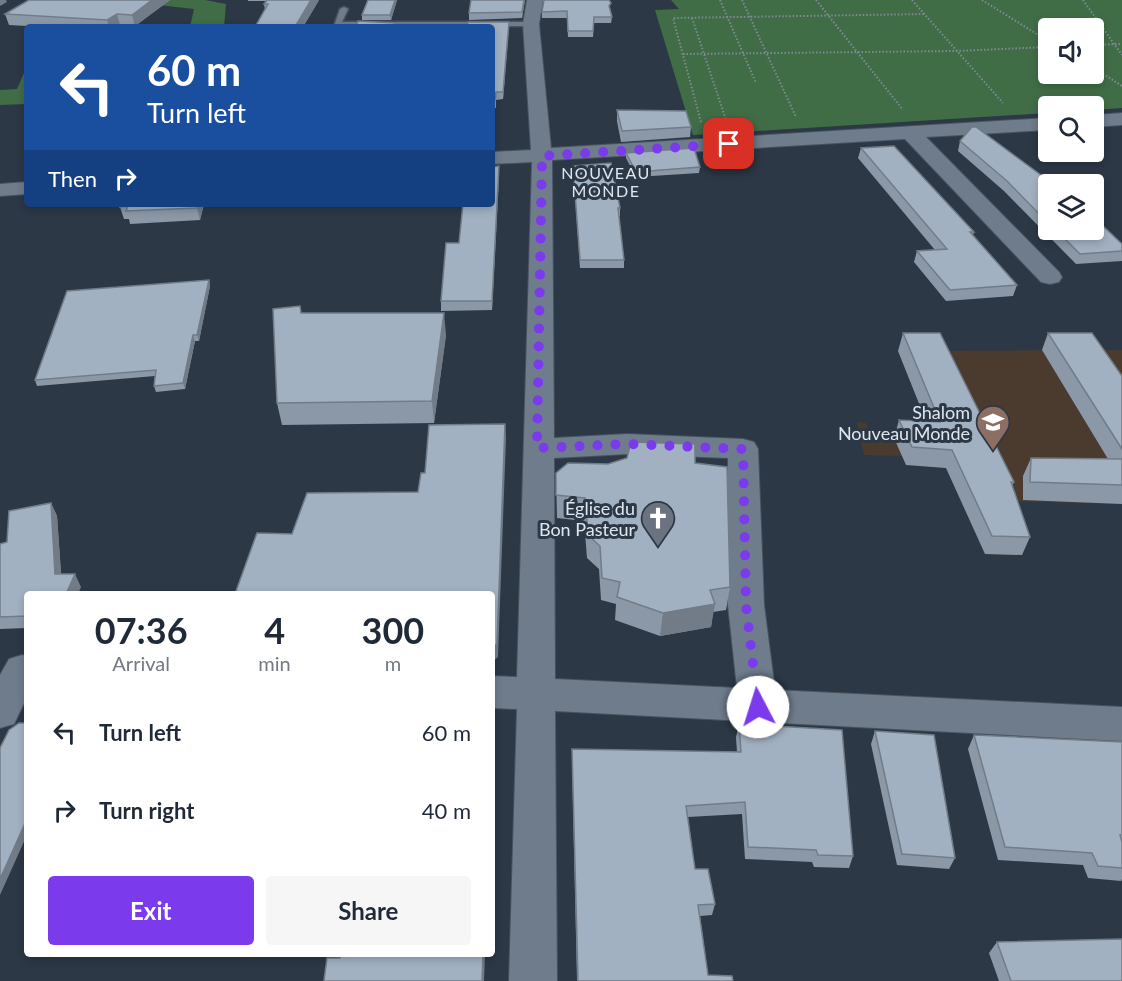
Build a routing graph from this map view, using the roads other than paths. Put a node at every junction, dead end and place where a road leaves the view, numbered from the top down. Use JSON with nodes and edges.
{"nodes":[{"id":1,"x":535,"y":0,"type":"edge"},
{"id":2,"x":344,"y":9,"type":"dead end"},
{"id":3,"x":337,"y":24,"type":"edge"},
{"id":4,"x":495,"y":24,"type":"edge"},
{"id":5,"x":531,"y":24,"type":"junction"},
{"id":6,"x":1122,"y":119,"type":"edge"},
{"id":7,"x":1104,"y":120,"type":"edge"},
{"id":8,"x":908,"y":123,"type":"junction"},
{"id":9,"x":1038,"y":124,"type":"edge"},
{"id":10,"x":542,"y":156,"type":"junction"},
{"id":11,"x":495,"y":158,"type":"edge"},
{"id":12,"x":24,"y":188,"type":"edge"},
{"id":13,"x":0,"y":190,"type":"edge"},
{"id":14,"x":1050,"y":277,"type":"dead end"},
{"id":15,"x":537,"y":448,"type":"junction"},
{"id":16,"x":16,"y":670,"type":"edge"},
{"id":17,"x":495,"y":692,"type":"edge"},
{"id":18,"x":537,"y":694,"type":"junction"},
{"id":19,"x":758,"y":707,"type":"junction"},
{"id":20,"x":0,"y":712,"type":"edge"},
{"id":21,"x":1122,"y":724,"type":"edge"},
{"id":22,"x":533,"y":981,"type":"edge"}],
"edges":[{"from":1,"to":5,"type":"street"},
{"from":2,"to":3,"type":"lane"},
{"from":4,"to":5,"type":"lane"},
{"from":5,"to":10,"type":"street"},
{"from":6,"to":7,"type":"street"},
{"from":8,"to":9,"type":"street"},
{"from":8,"to":10,"type":"street"},
{"from":8,"to":14,"type":"street"},
{"from":10,"to":11,"type":"street"},
{"from":10,"to":15,"type":"street"},
{"from":12,"to":13,"type":"street"},
{"from":15,"to":18,"type":"street"},
{"from":15,"to":19,"type":"street"},
{"from":16,"to":20,"type":"street"},
{"from":17,"to":18,"type":"street"},
{"from":18,"to":19,"type":"street"},
{"from":18,"to":22,"type":"street"},
{"from":19,"to":21,"type":"street"}]}
